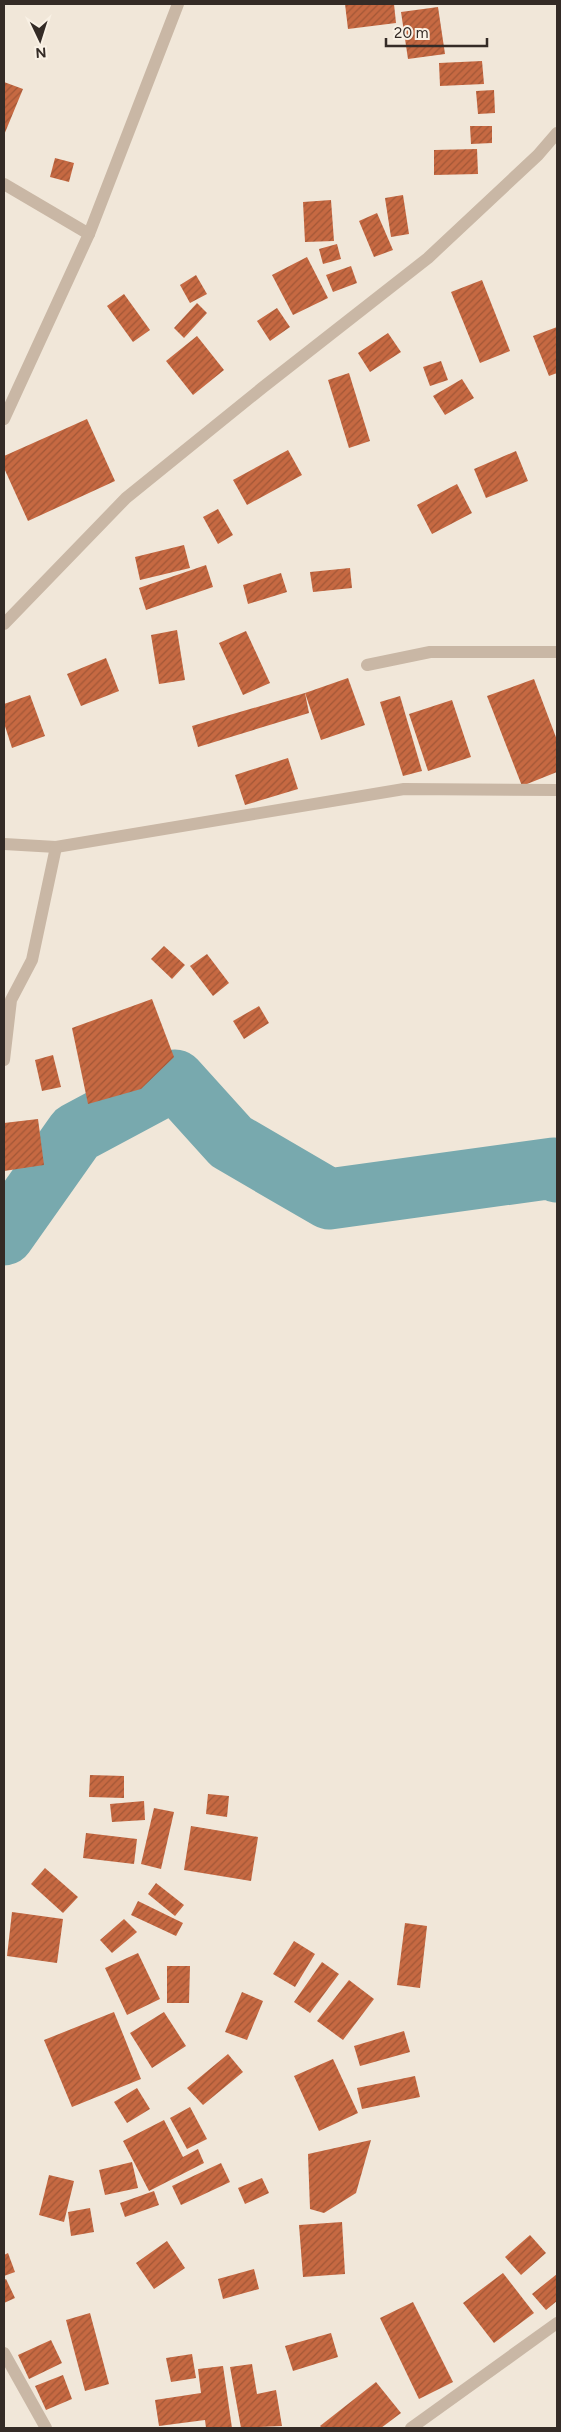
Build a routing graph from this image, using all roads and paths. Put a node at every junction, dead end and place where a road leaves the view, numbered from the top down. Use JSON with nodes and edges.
{"nodes":[{"id":1,"x":178,"y":4,"type":"edge"},
{"id":2,"x":557,"y":133,"type":"edge"},
{"id":3,"x":4,"y":184,"type":"edge"},
{"id":4,"x":89,"y":234,"type":"junction"},
{"id":5,"x":4,"y":419,"type":"edge"},
{"id":6,"x":4,"y":624,"type":"edge"},
{"id":7,"x":557,"y":652,"type":"edge"},
{"id":8,"x":367,"y":665,"type":"dead end"},
{"id":9,"x":557,"y":790,"type":"edge"},
{"id":10,"x":4,"y":844,"type":"edge"},
{"id":11,"x":56,"y":847,"type":"junction"},
{"id":12,"x":4,"y":1060,"type":"edge"},
{"id":13,"x":557,"y":2323,"type":"edge"},
{"id":14,"x":4,"y":2353,"type":"edge"},
{"id":15,"x":46,"y":2428,"type":"edge"},
{"id":16,"x":411,"y":2428,"type":"edge"}],
"edges":[{"from":1,"to":4,"type":"street"},
{"from":2,"to":6,"type":"street"},
{"from":3,"to":4,"type":"street"},
{"from":4,"to":5,"type":"street"},
{"from":7,"to":8,"type":"street"},
{"from":9,"to":11,"type":"street"},
{"from":10,"to":11,"type":"street"},
{"from":11,"to":12,"type":"street"},
{"from":13,"to":16,"type":"street"},
{"from":14,"to":15,"type":"street"}]}
